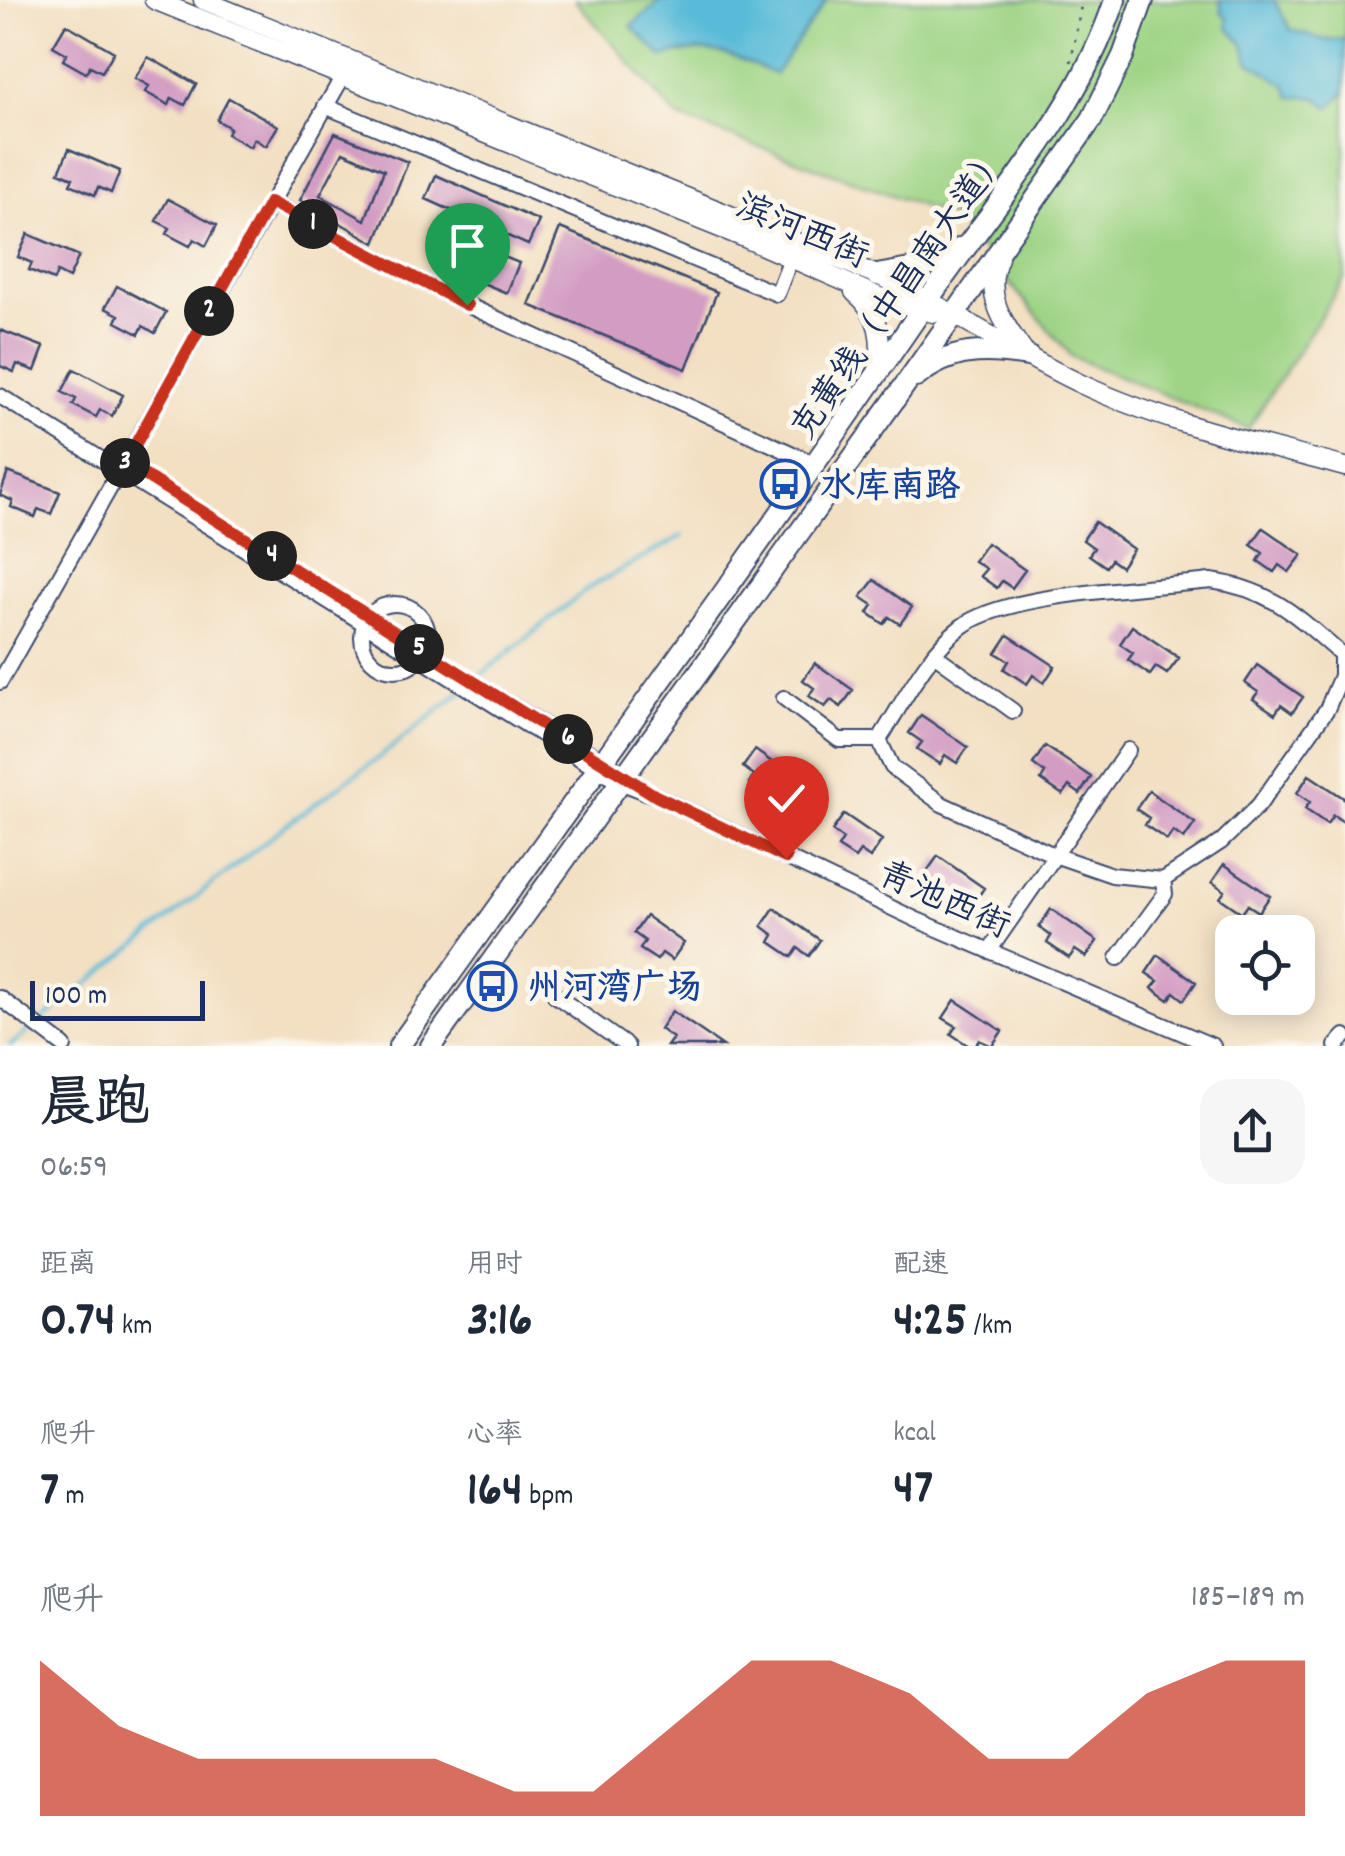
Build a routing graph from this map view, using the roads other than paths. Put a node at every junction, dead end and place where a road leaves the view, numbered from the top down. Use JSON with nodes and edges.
{"nodes":[{"id":1,"x":154,"y":0,"type":"edge"},
{"id":2,"x":203,"y":0,"type":"edge"},
{"id":3,"x":1115,"y":0,"type":"edge"},
{"id":4,"x":1143,"y":0,"type":"edge"},
{"id":5,"x":348,"y":68,"type":"junction"},
{"id":6,"x":326,"y":106,"type":"junction"},
{"id":7,"x":270,"y":202,"type":"junction"},
{"id":8,"x":1010,"y":233,"type":"junction"},
{"id":9,"x":969,"y":243,"type":"junction"},
{"id":10,"x":791,"y":258,"type":"junction"},
{"id":11,"x":877,"y":275,"type":"junction"},
{"id":12,"x":838,"y":279,"type":"junction"},
{"id":13,"x":924,"y":306,"type":"junction"},
{"id":14,"x":953,"y":314,"type":"junction"},
{"id":15,"x":1028,"y":356,"type":"junction"},
{"id":16,"x":878,"y":376,"type":"junction"},
{"id":17,"x":0,"y":387,"type":"edge"},
{"id":18,"x":900,"y":392,"type":"junction"},
{"id":19,"x":0,"y":396,"type":"edge"},
{"id":20,"x":816,"y":464,"type":"junction"},
{"id":21,"x":123,"y":466,"type":"junction"},
{"id":22,"x":1345,"y":467,"type":"edge"},
{"id":23,"x":367,"y":622,"type":"junction"},
{"id":24,"x":1343,"y":654,"type":"edge"},
{"id":25,"x":421,"y":656,"type":"junction"},
{"id":26,"x":935,"y":656,"type":"junction"},
{"id":27,"x":0,"y":682,"type":"edge"},
{"id":28,"x":784,"y":698,"type":"dead end"},
{"id":29,"x":1013,"y":712,"type":"dead end"},
{"id":30,"x":880,"y":740,"type":"junction"},
{"id":31,"x":1128,"y":750,"type":"dead end"},
{"id":32,"x":600,"y":765,"type":"junction"},
{"id":33,"x":622,"y":778,"type":"junction"},
{"id":34,"x":1054,"y":855,"type":"junction"},
{"id":35,"x":1163,"y":880,"type":"junction"},
{"id":36,"x":989,"y":950,"type":"junction"},
{"id":37,"x":1118,"y":958,"type":"dead end"},
{"id":38,"x":555,"y":995,"type":"dead end"},
{"id":39,"x":0,"y":998,"type":"edge"},
{"id":40,"x":1345,"y":1036,"type":"edge"},
{"id":41,"x":64,"y":1046,"type":"edge"},
{"id":42,"x":398,"y":1046,"type":"edge"},
{"id":43,"x":431,"y":1046,"type":"edge"},
{"id":44,"x":627,"y":1046,"type":"edge"},
{"id":45,"x":1213,"y":1046,"type":"edge"},
{"id":46,"x":1336,"y":1046,"type":"edge"}],
"edges":[{"from":1,"to":5,"type":"main road","name":"滨河西街"},
{"from":2,"to":5,"type":"main road","name":"滨河西街"},
{"from":3,"to":9,"type":"highway","name":"克黄线（中昌南大道）"},
{"from":4,"to":8,"type":"highway","name":"克黄线（中昌南大道）"},
{"from":5,"to":6,"type":"street"},
{"from":5,"to":10,"type":"main road","name":"滨河西街"},
{"from":5,"to":11,"type":"main road","name":"滨河西街"},
{"from":6,"to":7,"type":"street"},
{"from":6,"to":10,"type":"street"},
{"from":7,"to":20,"type":"street"},
{"from":7,"to":21,"type":"street"},
{"from":8,"to":14,"type":"highway","name":"克黄线（中昌南大道）"},
{"from":8,"to":15,"type":"main road"},
{"from":9,"to":11,"type":"highway"},
{"from":9,"to":13,"type":"highway","name":"克黄线（中昌南大道）"},
{"from":10,"to":12,"type":"main road","name":"滨河西街"},
{"from":11,"to":13,"type":"main road","name":"滨河西街"},
{"from":12,"to":13,"type":"main road","name":"滨河西街"},
{"from":12,"to":16,"type":"main road"},
{"from":13,"to":14,"type":"main road","name":"滨河西街"},
{"from":13,"to":16,"type":"highway","name":"克黄线（中昌南大道）"},
{"from":14,"to":15,"type":"main road"},
{"from":14,"to":18,"type":"highway","name":"克黄线（中昌南大道）"},
{"from":15,"to":18,"type":"highway"},
{"from":15,"to":22,"type":"main road"},
{"from":16,"to":20,"type":"highway","name":"克黄线（中昌南大道）"},
{"from":17,"to":21,"type":"street","name":"青池西街"},
{"from":18,"to":33,"type":"highway","name":"克黄线（中昌南大道）"},
{"from":19,"to":21,"type":"street","name":"青池西街"},
{"from":20,"to":32,"type":"highway","name":"克黄线（中昌南大道）"},
{"from":21,"to":23,"type":"street","name":"青池西街"},
{"from":21,"to":27,"type":"street"},
{"from":23,"to":25,"type":"street","name":"青池西街"},
{"from":23,"to":25,"type":"street"},
{"from":23,"to":25,"type":"street"},
{"from":24,"to":26,"type":"street"},
{"from":24,"to":35,"type":"street"},
{"from":25,"to":32,"type":"street","name":"青池西街"},
{"from":26,"to":29,"type":"street"},
{"from":26,"to":30,"type":"street"},
{"from":28,"to":30,"type":"street"},
{"from":30,"to":34,"type":"street"},
{"from":31,"to":34,"type":"street"},
{"from":32,"to":33,"type":"street","name":"青池西街"},
{"from":32,"to":42,"type":"highway","name":"克黄线（中昌南大道）"},
{"from":33,"to":36,"type":"street","name":"青池西街"},
{"from":33,"to":43,"type":"highway","name":"克黄线（中昌南大道）"},
{"from":34,"to":35,"type":"street"},
{"from":34,"to":36,"type":"street"},
{"from":35,"to":37,"type":"street"},
{"from":36,"to":45,"type":"street","name":"青池西街"},
{"from":38,"to":44,"type":"street"},
{"from":39,"to":41,"type":"street"},
{"from":40,"to":46,"type":"street"}]}
